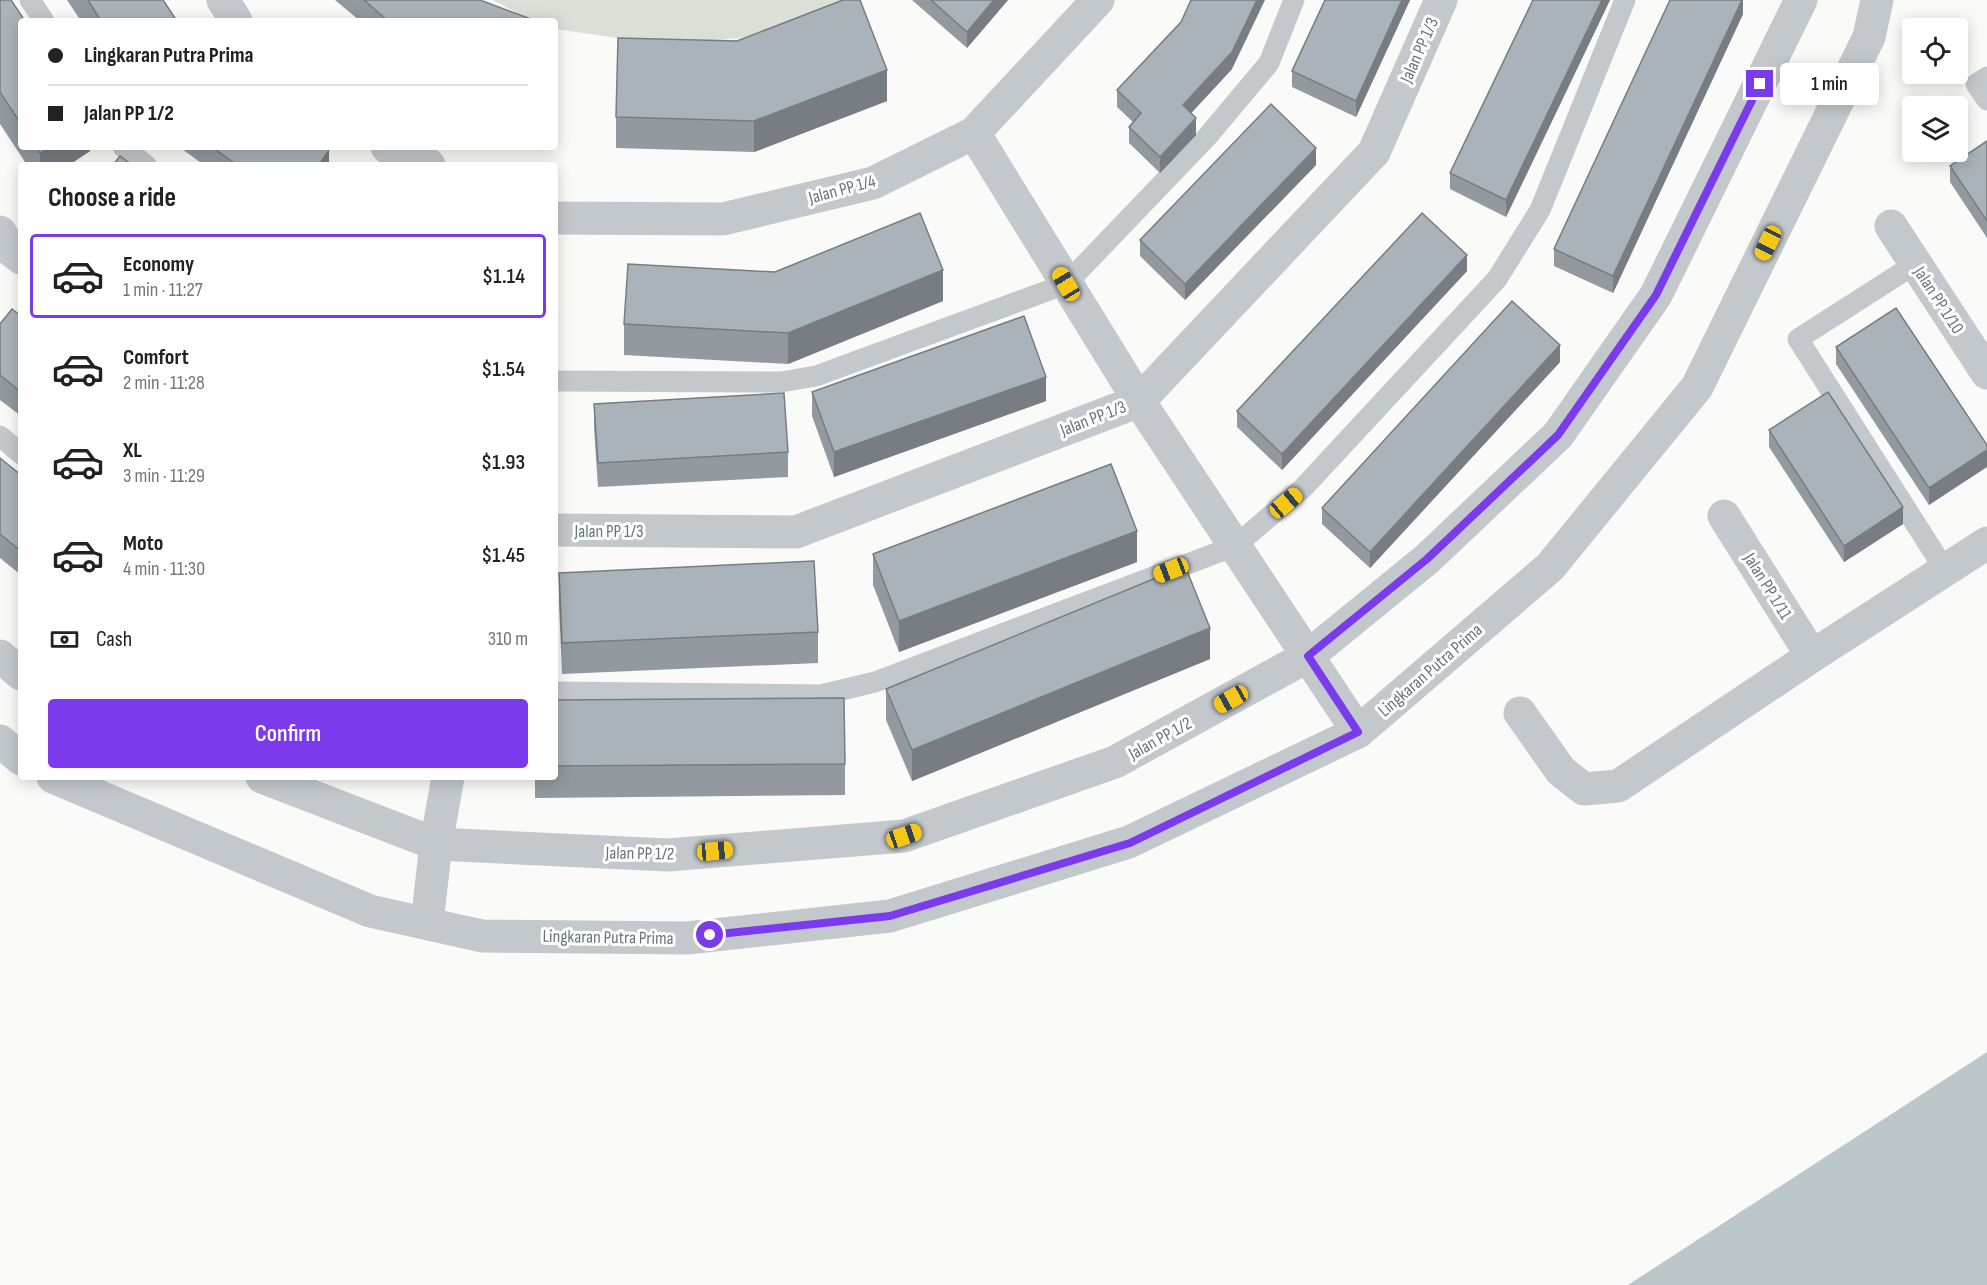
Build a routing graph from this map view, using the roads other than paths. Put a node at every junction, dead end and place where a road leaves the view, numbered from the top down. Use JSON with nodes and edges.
{"nodes":[{"id":1,"x":30,"y":0,"type":"edge"},
{"id":2,"x":223,"y":0,"type":"edge"},
{"id":3,"x":1098,"y":0,"type":"edge"},
{"id":4,"x":1294,"y":0,"type":"edge"},
{"id":5,"x":1441,"y":0,"type":"edge"},
{"id":6,"x":1625,"y":0,"type":"edge"},
{"id":7,"x":1801,"y":0,"type":"edge"},
{"id":8,"x":1877,"y":0,"type":"edge"},
{"id":9,"x":42,"y":18,"type":"edge"},
{"id":10,"x":234,"y":18,"type":"edge"},
{"id":11,"x":1987,"y":77,"type":"edge"},
{"id":12,"x":1987,"y":100,"type":"edge"},
{"id":13,"x":974,"y":133,"type":"junction"},
{"id":14,"x":127,"y":150,"type":"edge"},
{"id":15,"x":394,"y":150,"type":"edge"},
{"id":16,"x":142,"y":162,"type":"edge"},
{"id":17,"x":422,"y":162,"type":"edge"},
{"id":18,"x":558,"y":218,"type":"edge"},
{"id":19,"x":1891,"y":226,"type":"dead end"},
{"id":20,"x":1915,"y":264,"type":"junction"},
{"id":21,"x":1066,"y":284,"type":"junction"},
{"id":22,"x":1987,"y":373,"type":"edge"},
{"id":23,"x":558,"y":381,"type":"edge"},
{"id":24,"x":1139,"y":401,"type":"junction"},
{"id":25,"x":0,"y":436,"type":"edge"},
{"id":26,"x":18,"y":451,"type":"edge"},
{"id":27,"x":1724,"y":516,"type":"dead end"},
{"id":28,"x":558,"y":530,"type":"edge"},
{"id":29,"x":1987,"y":543,"type":"edge"},
{"id":30,"x":1235,"y":546,"type":"junction"},
{"id":31,"x":1945,"y":570,"type":"junction"},
{"id":32,"x":0,"y":656,"type":"edge"},
{"id":33,"x":1308,"y":656,"type":"junction"},
{"id":34,"x":1812,"y":656,"type":"junction"},
{"id":35,"x":18,"y":671,"type":"edge"},
{"id":36,"x":558,"y":693,"type":"edge"},
{"id":37,"x":1520,"y":713,"type":"dead end"},
{"id":38,"x":1358,"y":732,"type":"junction"},
{"id":39,"x":0,"y":741,"type":"edge"},
{"id":40,"x":18,"y":756,"type":"edge"},
{"id":41,"x":60,"y":780,"type":"edge"},
{"id":42,"x":270,"y":780,"type":"edge"},
{"id":43,"x":447,"y":780,"type":"edge"},
{"id":44,"x":436,"y":844,"type":"junction"},
{"id":45,"x":427,"y":923,"type":"junction"}],
"edges":[{"from":1,"to":9,"type":"lane"},
{"from":2,"to":10,"type":"street"},
{"from":3,"to":13,"type":"street","name":"Jalan PP 1/4"},
{"from":4,"to":21,"type":"lane"},
{"from":5,"to":24,"type":"street","name":"Jalan PP 1/3"},
{"from":6,"to":30,"type":"lane"},
{"from":7,"to":33,"type":"street","name":"Jalan PP 1/2"},
{"from":8,"to":38,"type":"street","name":"Lingkaran Putra Prima"},
{"from":11,"to":12,"type":"lane"},
{"from":13,"to":18,"type":"street","name":"Jalan PP 1/4"},
{"from":13,"to":21,"type":"street"},
{"from":14,"to":16,"type":"lane"},
{"from":15,"to":17,"type":"street"},
{"from":19,"to":20,"type":"street","name":"Jalan PP 1/10"},
{"from":20,"to":22,"type":"street","name":"Jalan PP 1/10"},
{"from":20,"to":31,"type":"lane"},
{"from":21,"to":23,"type":"lane"},
{"from":21,"to":24,"type":"street"},
{"from":24,"to":28,"type":"street","name":"Jalan PP 1/3"},
{"from":24,"to":30,"type":"street"},
{"from":25,"to":26,"type":"lane"},
{"from":27,"to":34,"type":"street","name":"Jalan PP 1/11"},
{"from":29,"to":31,"type":"street"},
{"from":30,"to":33,"type":"street"},
{"from":30,"to":36,"type":"lane"},
{"from":31,"to":34,"type":"street"},
{"from":32,"to":35,"type":"street"},
{"from":33,"to":38,"type":"street"},
{"from":33,"to":44,"type":"street","name":"Jalan PP 1/2"},
{"from":34,"to":37,"type":"street"},
{"from":38,"to":45,"type":"street","name":"Lingkaran Putra Prima"},
{"from":39,"to":40,"type":"street"},
{"from":41,"to":45,"type":"street","name":"Lingkaran Putra Prima"},
{"from":42,"to":44,"type":"street","name":"Jalan PP 1/2"},
{"from":43,"to":44,"type":"street"},
{"from":44,"to":45,"type":"street"}]}
